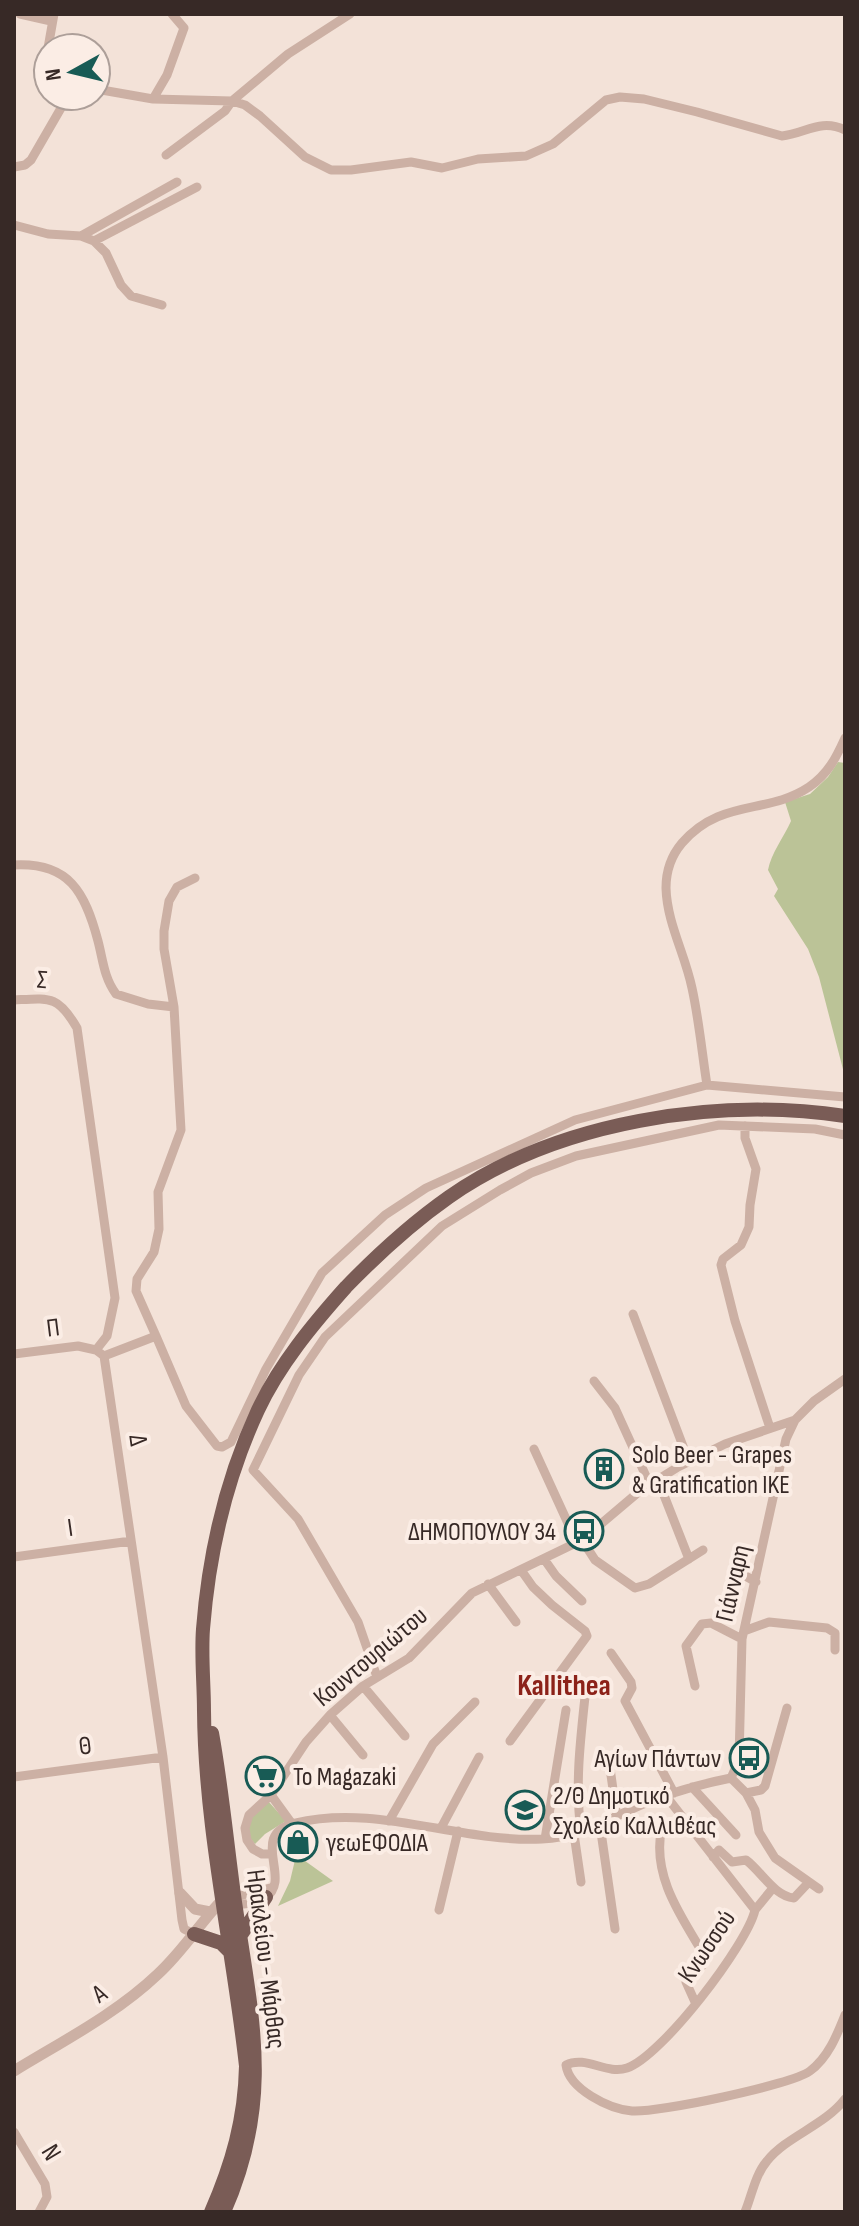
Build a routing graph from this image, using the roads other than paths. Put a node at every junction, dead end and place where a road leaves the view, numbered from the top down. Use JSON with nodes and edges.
{"nodes":[{"id":1,"x":20,"y":14,"type":"edge"},
{"id":2,"x":172,"y":14,"type":"edge"},
{"id":3,"x":350,"y":14,"type":"edge"},
{"id":4,"x":53,"y":18,"type":"edge"},
{"id":5,"x":112,"y":92,"type":"edge"},
{"id":6,"x":153,"y":99,"type":"junction"},
{"id":7,"x":232,"y":101,"type":"junction"},
{"id":8,"x":59,"y":112,"type":"edge"},
{"id":9,"x":845,"y":130,"type":"edge"},
{"id":10,"x":166,"y":155,"type":"dead end"},
{"id":11,"x":14,"y":167,"type":"edge"},
{"id":12,"x":177,"y":182,"type":"dead end"},
{"id":13,"x":197,"y":187,"type":"dead end"},
{"id":14,"x":14,"y":225,"type":"edge"},
{"id":15,"x":81,"y":236,"type":"junction"},
{"id":16,"x":94,"y":241,"type":"junction"},
{"id":17,"x":162,"y":305,"type":"dead end"},
{"id":18,"x":845,"y":738,"type":"edge"},
{"id":19,"x":14,"y":865,"type":"edge"},
{"id":20,"x":195,"y":878,"type":"dead end"},
{"id":21,"x":14,"y":1000,"type":"edge"},
{"id":22,"x":174,"y":1007,"type":"junction"},
{"id":23,"x":707,"y":1085,"type":"junction"},
{"id":24,"x":845,"y":1097,"type":"edge"},
{"id":25,"x":845,"y":1116,"type":"edge"},
{"id":26,"x":745,"y":1126,"type":"junction"},
{"id":27,"x":845,"y":1135,"type":"edge"},
{"id":28,"x":633,"y":1314,"type":"dead end"},
{"id":29,"x":156,"y":1336,"type":"junction"},
{"id":30,"x":100,"y":1353,"type":"junction"},
{"id":31,"x":14,"y":1354,"type":"edge"},
{"id":32,"x":845,"y":1379,"type":"edge"},
{"id":33,"x":594,"y":1381,"type":"dead end"},
{"id":34,"x":795,"y":1420,"type":"junction"},
{"id":35,"x":770,"y":1428,"type":"junction"},
{"id":36,"x":534,"y":1449,"type":"dead end"},
{"id":37,"x":689,"y":1462,"type":"junction"},
{"id":38,"x":654,"y":1482,"type":"junction"},
{"id":39,"x":131,"y":1541,"type":"junction"},
{"id":40,"x":579,"y":1542,"type":"junction"},
{"id":41,"x":703,"y":1550,"type":"dead end"},
{"id":42,"x":14,"y":1557,"type":"edge"},
{"id":43,"x":544,"y":1559,"type":"junction"},
{"id":44,"x":689,"y":1559,"type":"junction"},
{"id":45,"x":521,"y":1570,"type":"junction"},
{"id":46,"x":737,"y":1571,"type":"dead end"},
{"id":47,"x":756,"y":1582,"type":"junction"},
{"id":48,"x":488,"y":1584,"type":"junction"},
{"id":49,"x":582,"y":1601,"type":"dead end"},
{"id":50,"x":516,"y":1622,"type":"dead end"},
{"id":51,"x":743,"y":1635,"type":"junction"},
{"id":52,"x":835,"y":1650,"type":"dead end"},
{"id":53,"x":611,"y":1653,"type":"dead end"},
{"id":54,"x":377,"y":1677,"type":"junction"},
{"id":55,"x":363,"y":1686,"type":"junction"},
{"id":56,"x":695,"y":1686,"type":"dead end"},
{"id":57,"x":585,"y":1697,"type":"dead end"},
{"id":58,"x":475,"y":1702,"type":"dead end"},
{"id":59,"x":787,"y":1708,"type":"dead end"},
{"id":60,"x":566,"y":1710,"type":"dead end"},
{"id":61,"x":330,"y":1715,"type":"junction"},
{"id":62,"x":405,"y":1736,"type":"dead end"},
{"id":63,"x":510,"y":1741,"type":"dead end"},
{"id":64,"x":363,"y":1755,"type":"dead end"},
{"id":65,"x":163,"y":1757,"type":"junction"},
{"id":66,"x":479,"y":1757,"type":"dead end"},
{"id":67,"x":610,"y":1768,"type":"dead end"},
{"id":68,"x":14,"y":1777,"type":"edge"},
{"id":69,"x":731,"y":1778,"type":"junction"},
{"id":70,"x":692,"y":1787,"type":"junction"},
{"id":71,"x":746,"y":1793,"type":"junction"},
{"id":72,"x":670,"y":1794,"type":"junction"},
{"id":73,"x":271,"y":1795,"type":"junction"},
{"id":74,"x":617,"y":1818,"type":"junction"},
{"id":75,"x":389,"y":1821,"type":"junction"},
{"id":76,"x":685,"y":1823,"type":"junction"},
{"id":77,"x":292,"y":1824,"type":"junction"},
{"id":78,"x":600,"y":1825,"type":"junction"},
{"id":79,"x":441,"y":1828,"type":"junction"},
{"id":80,"x":458,"y":1831,"type":"junction"},
{"id":81,"x":577,"y":1833,"type":"junction"},
{"id":82,"x":736,"y":1835,"type":"dead end"},
{"id":83,"x":545,"y":1839,"type":"junction"},
{"id":84,"x":773,"y":1853,"type":"junction"},
{"id":85,"x":271,"y":1854,"type":"junction"},
{"id":86,"x":713,"y":1857,"type":"junction"},
{"id":87,"x":581,"y":1882,"type":"dead end"},
{"id":88,"x":809,"y":1882,"type":"junction"},
{"id":89,"x":770,"y":1884,"type":"junction"},
{"id":90,"x":819,"y":1889,"type":"dead end"},
{"id":91,"x":269,"y":1892,"type":"junction"},
{"id":92,"x":180,"y":1893,"type":"junction"},
{"id":93,"x":225,"y":1904,"type":"junction"},
{"id":94,"x":439,"y":1910,"type":"dead end"},
{"id":95,"x":755,"y":1910,"type":"junction"},
{"id":96,"x":615,"y":1929,"type":"dead end"},
{"id":97,"x":194,"y":1934,"type":"junction"},
{"id":98,"x":240,"y":1936,"type":"junction"},
{"id":99,"x":229,"y":1951,"type":"junction"},
{"id":100,"x":693,"y":2004,"type":"junction"},
{"id":101,"x":845,"y":2015,"type":"edge"},
{"id":102,"x":14,"y":2071,"type":"edge"},
{"id":103,"x":845,"y":2099,"type":"edge"},
{"id":104,"x":14,"y":2132,"type":"edge"},
{"id":105,"x":39,"y":2212,"type":"edge"},
{"id":106,"x":211,"y":2212,"type":"edge"},
{"id":107,"x":224,"y":2212,"type":"edge"},
{"id":108,"x":745,"y":2212,"type":"edge"}],
"edges":[{"from":1,"to":4,"type":"street"},
{"from":2,"to":6,"type":"street"},
{"from":3,"to":7,"type":"street"},
{"from":5,"to":6,"type":"street"},
{"from":6,"to":7,"type":"street"},
{"from":7,"to":9,"type":"street"},
{"from":7,"to":10,"type":"street"},
{"from":8,"to":11,"type":"street"},
{"from":12,"to":15,"type":"street"},
{"from":13,"to":16,"type":"street"},
{"from":14,"to":15,"type":"street"},
{"from":15,"to":16,"type":"street"},
{"from":16,"to":17,"type":"street"},
{"from":18,"to":23,"type":"street"},
{"from":19,"to":22,"type":"street"},
{"from":20,"to":22,"type":"street"},
{"from":21,"to":30,"type":"street","name":"Σ"},
{"from":22,"to":29,"type":"street"},
{"from":23,"to":24,"type":"street"},
{"from":23,"to":29,"type":"street"},
{"from":25,"to":93,"type":"main road","name":"Ηρακλείου - Μάρθας"},
{"from":26,"to":27,"type":"street"},
{"from":26,"to":35,"type":"street"},
{"from":26,"to":54,"type":"street"},
{"from":28,"to":37,"type":"street"},
{"from":29,"to":30,"type":"street"},
{"from":30,"to":31,"type":"street","name":"Π"},
{"from":30,"to":39,"type":"street","name":"Δ"},
{"from":32,"to":34,"type":"street","name":"Κουντουριώτου"},
{"from":33,"to":38,"type":"street"},
{"from":34,"to":35,"type":"street","name":"Κουντουριώτου"},
{"from":34,"to":47,"type":"street","name":"Γιάνναρη"},
{"from":35,"to":37,"type":"street","name":"Κουντουριώτου"},
{"from":36,"to":40,"type":"street"},
{"from":37,"to":38,"type":"street","name":"Κουντουριώτου"},
{"from":38,"to":40,"type":"street","name":"Κουντουριώτου"},
{"from":38,"to":44,"type":"street"},
{"from":39,"to":42,"type":"street","name":"Ι"},
{"from":39,"to":65,"type":"street","name":"Δ"},
{"from":40,"to":43,"type":"street","name":"Κουντουριώτου"},
{"from":40,"to":44,"type":"street"},
{"from":41,"to":44,"type":"street"},
{"from":43,"to":45,"type":"street","name":"Κουντουριώτου"},
{"from":43,"to":49,"type":"street"},
{"from":45,"to":48,"type":"street","name":"Κουντουριώτου"},
{"from":45,"to":63,"type":"street"},
{"from":46,"to":47,"type":"street"},
{"from":47,"to":51,"type":"street","name":"Γιάνναρη"},
{"from":48,"to":50,"type":"street"},
{"from":48,"to":54,"type":"street","name":"Κουντουριώτου"},
{"from":51,"to":52,"type":"street"},
{"from":51,"to":56,"type":"street"},
{"from":51,"to":69,"type":"street","name":"Γιάνναρη"},
{"from":53,"to":72,"type":"street","name":"Κνωσσού"},
{"from":54,"to":55,"type":"street","name":"Κουντουριώτου"},
{"from":55,"to":61,"type":"street","name":"Κουντουριώτου"},
{"from":55,"to":62,"type":"street"},
{"from":57,"to":81,"type":"street"},
{"from":58,"to":75,"type":"street"},
{"from":59,"to":71,"type":"street"},
{"from":60,"to":83,"type":"street"},
{"from":61,"to":64,"type":"street"},
{"from":61,"to":73,"type":"street","name":"Κουντουριώτου"},
{"from":65,"to":68,"type":"street","name":"Θ"},
{"from":65,"to":92,"type":"street","name":"Δ"},
{"from":66,"to":79,"type":"street"},
{"from":67,"to":74,"type":"street"},
{"from":69,"to":70,"type":"street"},
{"from":69,"to":71,"type":"street"},
{"from":70,"to":72,"type":"street"},
{"from":70,"to":82,"type":"street"},
{"from":71,"to":84,"type":"street"},
{"from":72,"to":74,"type":"street"},
{"from":72,"to":76,"type":"street","name":"Κνωσσού"},
{"from":73,"to":77,"type":"street"},
{"from":73,"to":85,"type":"street","name":"Κουντουριώτου"},
{"from":74,"to":78,"type":"street"},
{"from":75,"to":77,"type":"street"},
{"from":75,"to":79,"type":"street"},
{"from":76,"to":86,"type":"street","name":"Κνωσσού"},
{"from":76,"to":100,"type":"street"},
{"from":77,"to":85,"type":"street"},
{"from":78,"to":81,"type":"street"},
{"from":78,"to":96,"type":"street"},
{"from":79,"to":80,"type":"street"},
{"from":80,"to":83,"type":"street"},
{"from":80,"to":94,"type":"street"},
{"from":81,"to":83,"type":"street"},
{"from":81,"to":87,"type":"street"},
{"from":84,"to":88,"type":"street"},
{"from":84,"to":89,"type":"street"},
{"from":85,"to":91,"type":"street"},
{"from":86,"to":89,"type":"street"},
{"from":86,"to":95,"type":"street","name":"Κνωσσού"},
{"from":88,"to":89,"type":"street"},
{"from":88,"to":90,"type":"street"},
{"from":89,"to":95,"type":"street"},
{"from":91,"to":93,"type":"street"},
{"from":91,"to":98,"type":"main road"},
{"from":92,"to":93,"type":"street"},
{"from":92,"to":97,"type":"street","name":"Δ"},
{"from":93,"to":97,"type":"street","name":"Α"},
{"from":93,"to":98,"type":"main road","name":"Ηρακλείου - Μάρθας"},
{"from":93,"to":99,"type":"main road","name":"Ηρακλείου - Μάρθας"},
{"from":95,"to":100,"type":"street","name":"Κνωσσού"},
{"from":97,"to":99,"type":"main road"},
{"from":97,"to":102,"type":"street","name":"Α"},
{"from":98,"to":107,"type":"main road","name":"Ηρακλείου - Μάρθας"},
{"from":99,"to":106,"type":"main road","name":"Ηρακλείου - Μάρθας"},
{"from":100,"to":101,"type":"street","name":"Κνωσσού"},
{"from":103,"to":108,"type":"street"},
{"from":104,"to":105,"type":"street","name":"Ν"}]}
